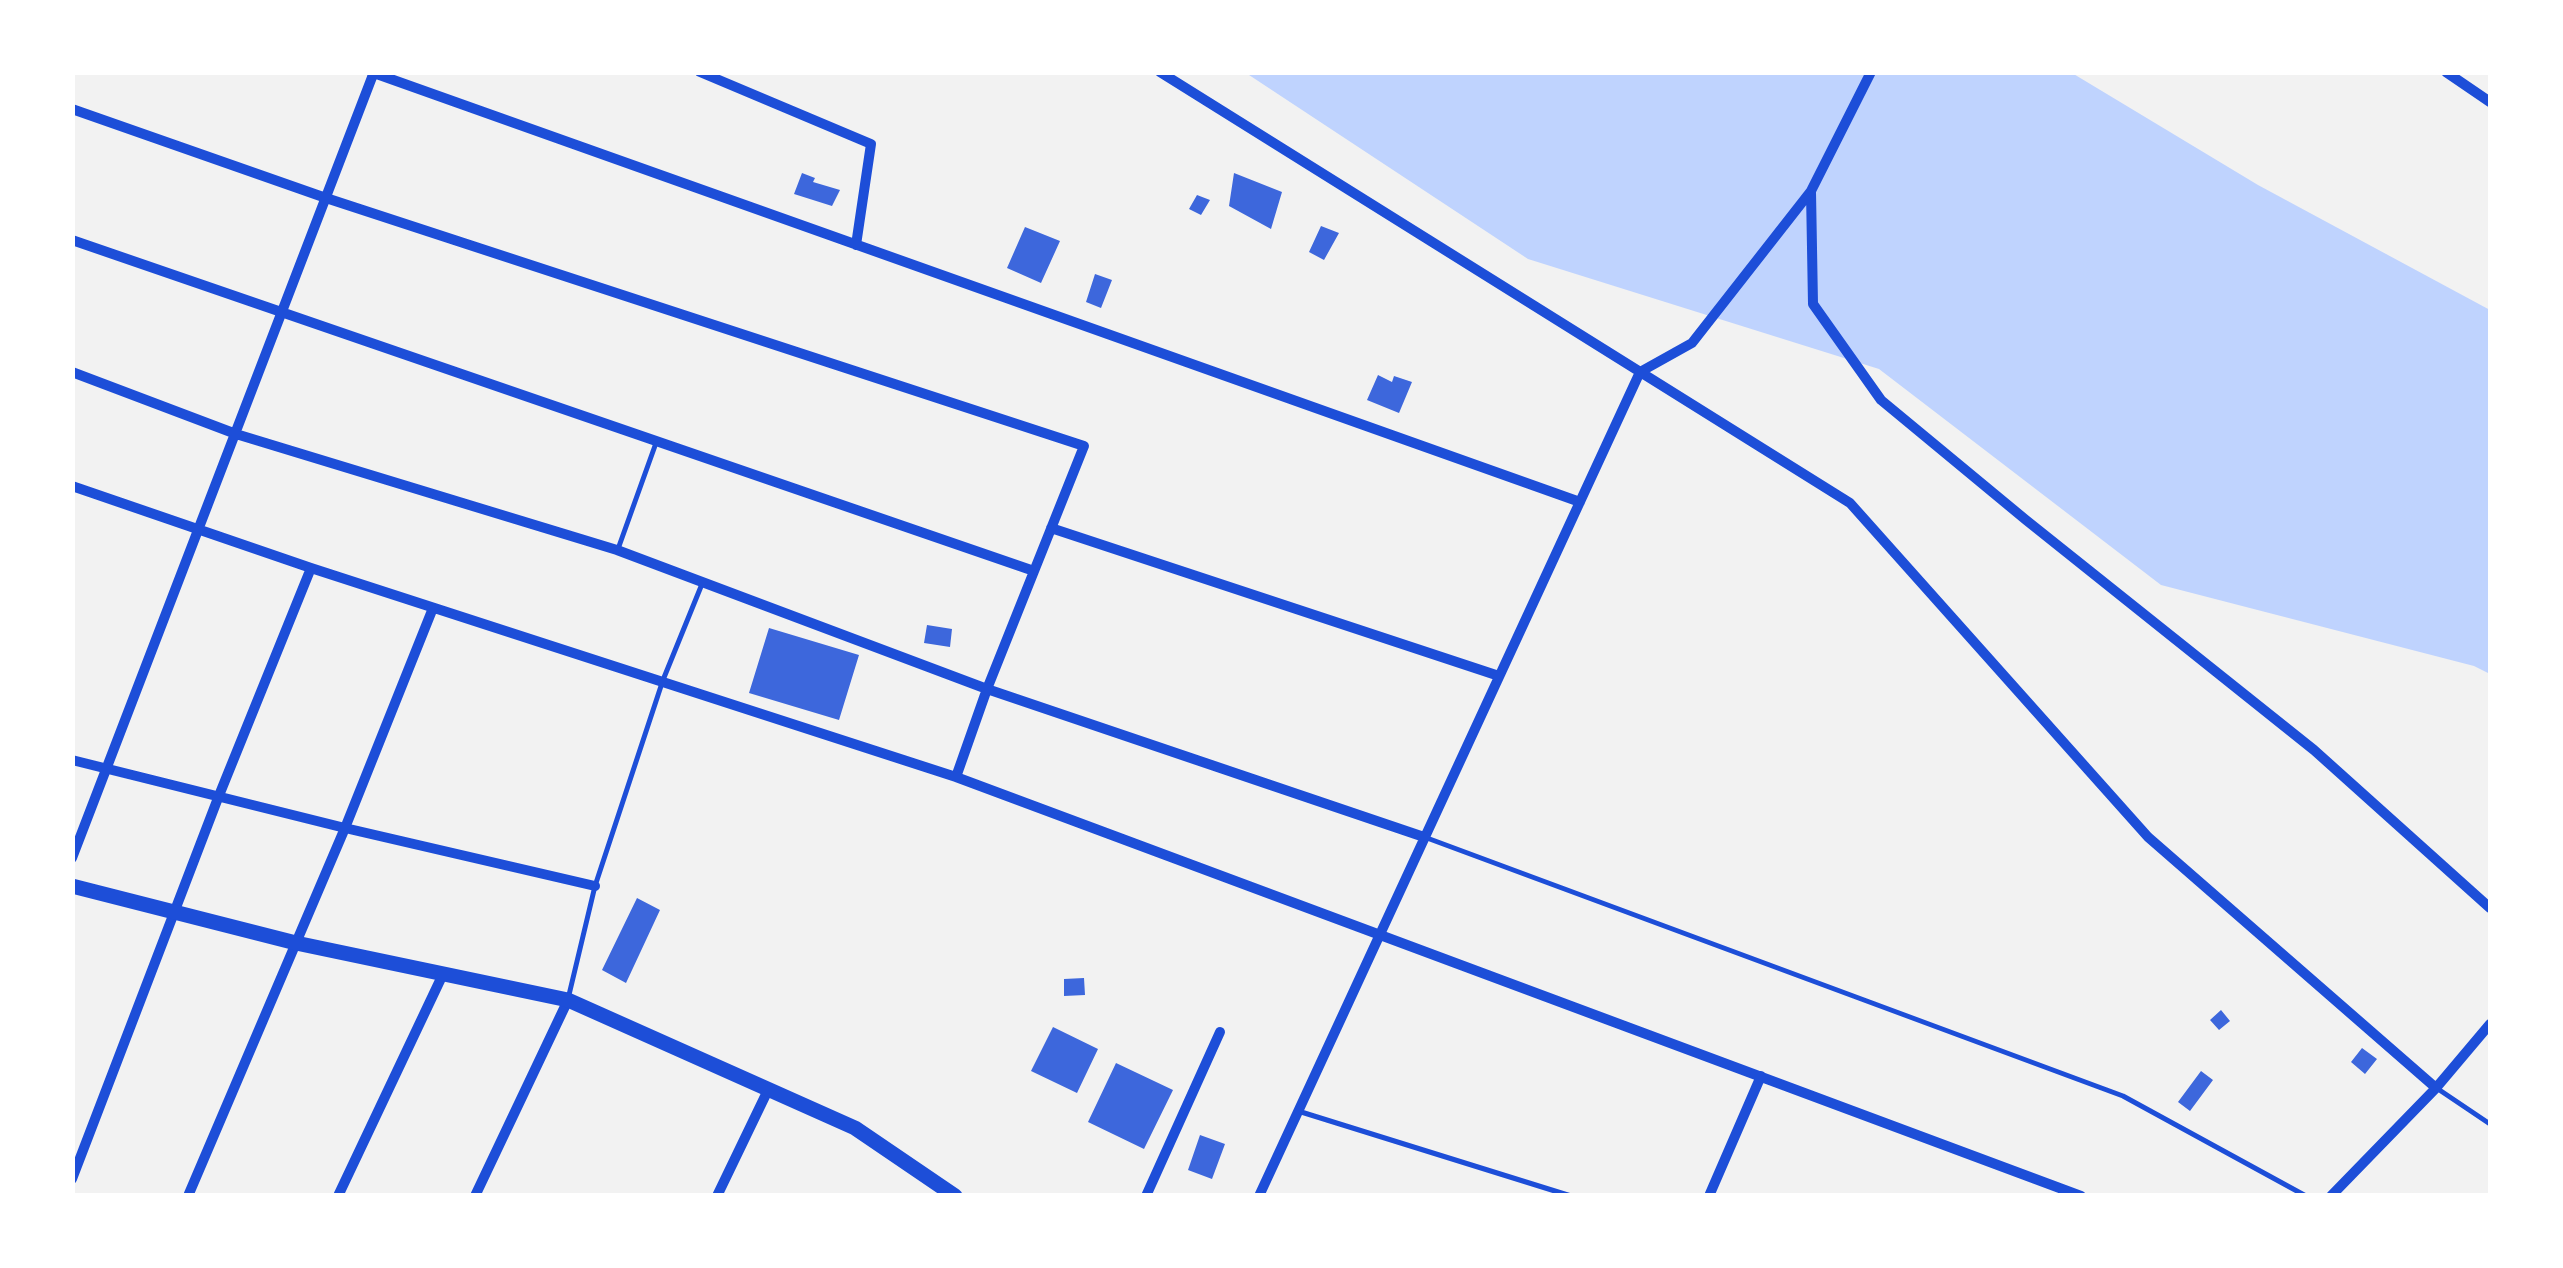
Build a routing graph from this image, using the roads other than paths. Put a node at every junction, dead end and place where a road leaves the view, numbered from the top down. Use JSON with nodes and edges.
{"nodes":[{"id":1,"x":700,"y":72,"type":"edge"},
{"id":2,"x":1160,"y":72,"type":"edge"},
{"id":3,"x":1870,"y":72,"type":"edge"},
{"id":4,"x":2446,"y":72,"type":"edge"},
{"id":5,"x":373,"y":73,"type":"edge"},
{"id":6,"x":2490,"y":102,"type":"edge"},
{"id":7,"x":72,"y":109,"type":"edge"},
{"id":8,"x":1811,"y":191,"type":"junction"},
{"id":9,"x":326,"y":198,"type":"junction"},
{"id":10,"x":72,"y":240,"type":"edge"},
{"id":11,"x":856,"y":245,"type":"junction"},
{"id":12,"x":282,"y":311,"type":"junction"},
{"id":13,"x":72,"y":372,"type":"edge"},
{"id":14,"x":1640,"y":372,"type":"junction"},
{"id":15,"x":236,"y":434,"type":"junction"},
{"id":16,"x":656,"y":443,"type":"junction"},
{"id":17,"x":72,"y":486,"type":"edge"},
{"id":18,"x":1580,"y":502,"type":"junction"},
{"id":19,"x":1051,"y":528,"type":"junction"},
{"id":20,"x":201,"y":530,"type":"junction"},
{"id":21,"x":617,"y":550,"type":"junction"},
{"id":22,"x":310,"y":568,"type":"junction"},
{"id":23,"x":1034,"y":571,"type":"junction"},
{"id":24,"x":702,"y":584,"type":"junction"},
{"id":25,"x":433,"y":608,"type":"junction"},
{"id":26,"x":1499,"y":676,"type":"junction"},
{"id":27,"x":663,"y":680,"type":"junction"},
{"id":28,"x":987,"y":688,"type":"junction"},
{"id":29,"x":72,"y":760,"type":"edge"},
{"id":30,"x":107,"y":769,"type":"junction"},
{"id":31,"x":956,"y":776,"type":"junction"},
{"id":32,"x":218,"y":798,"type":"junction"},
{"id":33,"x":345,"y":828,"type":"junction"},
{"id":34,"x":1424,"y":838,"type":"junction"},
{"id":35,"x":72,"y":858,"type":"edge"},
{"id":36,"x":72,"y":886,"type":"edge"},
{"id":37,"x":595,"y":886,"type":"junction"},
{"id":38,"x":2490,"y":908,"type":"edge"},
{"id":39,"x":174,"y":912,"type":"junction"},
{"id":40,"x":1380,"y":934,"type":"junction"},
{"id":41,"x":296,"y":943,"type":"junction"},
{"id":42,"x":444,"y":972,"type":"junction"},
{"id":43,"x":568,"y":1000,"type":"junction"},
{"id":44,"x":2490,"y":1024,"type":"edge"},
{"id":45,"x":1220,"y":1032,"type":"dead end"},
{"id":46,"x":1761,"y":1076,"type":"junction"},
{"id":47,"x":768,"y":1088,"type":"junction"},
{"id":48,"x":2436,"y":1088,"type":"junction"},
{"id":49,"x":1298,"y":1111,"type":"junction"},
{"id":50,"x":2490,"y":1124,"type":"edge"},
{"id":51,"x":72,"y":1180,"type":"edge"},
{"id":52,"x":188,"y":1196,"type":"edge"},
{"id":53,"x":338,"y":1196,"type":"edge"},
{"id":54,"x":475,"y":1196,"type":"edge"},
{"id":55,"x":717,"y":1196,"type":"edge"},
{"id":56,"x":955,"y":1196,"type":"edge"},
{"id":57,"x":1146,"y":1196,"type":"edge"},
{"id":58,"x":1259,"y":1196,"type":"edge"},
{"id":59,"x":1571,"y":1196,"type":"edge"},
{"id":60,"x":1709,"y":1196,"type":"edge"},
{"id":61,"x":2081,"y":1196,"type":"edge"},
{"id":62,"x":2306,"y":1196,"type":"edge"},
{"id":63,"x":2331,"y":1196,"type":"edge"}],
"edges":[{"from":1,"to":11,"type":"street"},
{"from":2,"to":14,"type":"street"},
{"from":3,"to":8,"type":"street"},
{"from":4,"to":6,"type":"street"},
{"from":5,"to":9,"type":"street"},
{"from":5,"to":11,"type":"street"},
{"from":7,"to":9,"type":"street"},
{"from":8,"to":14,"type":"street"},
{"from":8,"to":38,"type":"street"},
{"from":9,"to":12,"type":"street"},
{"from":9,"to":19,"type":"street"},
{"from":10,"to":12,"type":"street"},
{"from":11,"to":18,"type":"street"},
{"from":12,"to":15,"type":"street"},
{"from":12,"to":16,"type":"street"},
{"from":13,"to":15,"type":"street"},
{"from":14,"to":18,"type":"street"},
{"from":14,"to":48,"type":"street"},
{"from":15,"to":20,"type":"street"},
{"from":15,"to":21,"type":"street"},
{"from":16,"to":21,"type":"lane"},
{"from":16,"to":23,"type":"street"},
{"from":17,"to":20,"type":"street"},
{"from":18,"to":26,"type":"street"},
{"from":19,"to":23,"type":"street"},
{"from":19,"to":26,"type":"street"},
{"from":20,"to":22,"type":"street"},
{"from":20,"to":30,"type":"street"},
{"from":21,"to":24,"type":"street"},
{"from":22,"to":25,"type":"street"},
{"from":22,"to":32,"type":"street"},
{"from":23,"to":28,"type":"street"},
{"from":24,"to":27,"type":"lane"},
{"from":24,"to":28,"type":"street"},
{"from":25,"to":27,"type":"street"},
{"from":25,"to":33,"type":"street"},
{"from":26,"to":34,"type":"street"},
{"from":27,"to":31,"type":"street"},
{"from":27,"to":37,"type":"lane"},
{"from":28,"to":31,"type":"street"},
{"from":28,"to":34,"type":"street"},
{"from":29,"to":30,"type":"street"},
{"from":30,"to":32,"type":"street"},
{"from":30,"to":35,"type":"street"},
{"from":31,"to":40,"type":"street"},
{"from":32,"to":33,"type":"street"},
{"from":32,"to":39,"type":"street"},
{"from":33,"to":37,"type":"street"},
{"from":33,"to":41,"type":"street"},
{"from":34,"to":40,"type":"street"},
{"from":34,"to":62,"type":"lane"},
{"from":36,"to":39,"type":"main road"},
{"from":37,"to":43,"type":"lane"},
{"from":39,"to":41,"type":"main road"},
{"from":39,"to":51,"type":"street"},
{"from":40,"to":46,"type":"street"},
{"from":40,"to":49,"type":"street"},
{"from":41,"to":42,"type":"main road"},
{"from":41,"to":52,"type":"street"},
{"from":42,"to":43,"type":"main road"},
{"from":42,"to":53,"type":"street"},
{"from":43,"to":47,"type":"main road"},
{"from":43,"to":54,"type":"street"},
{"from":44,"to":48,"type":"street"},
{"from":45,"to":57,"type":"street"},
{"from":46,"to":60,"type":"street"},
{"from":46,"to":61,"type":"street"},
{"from":47,"to":55,"type":"street"},
{"from":47,"to":56,"type":"main road"},
{"from":48,"to":50,"type":"lane"},
{"from":48,"to":63,"type":"street"},
{"from":49,"to":58,"type":"street"},
{"from":49,"to":59,"type":"lane"}]}
